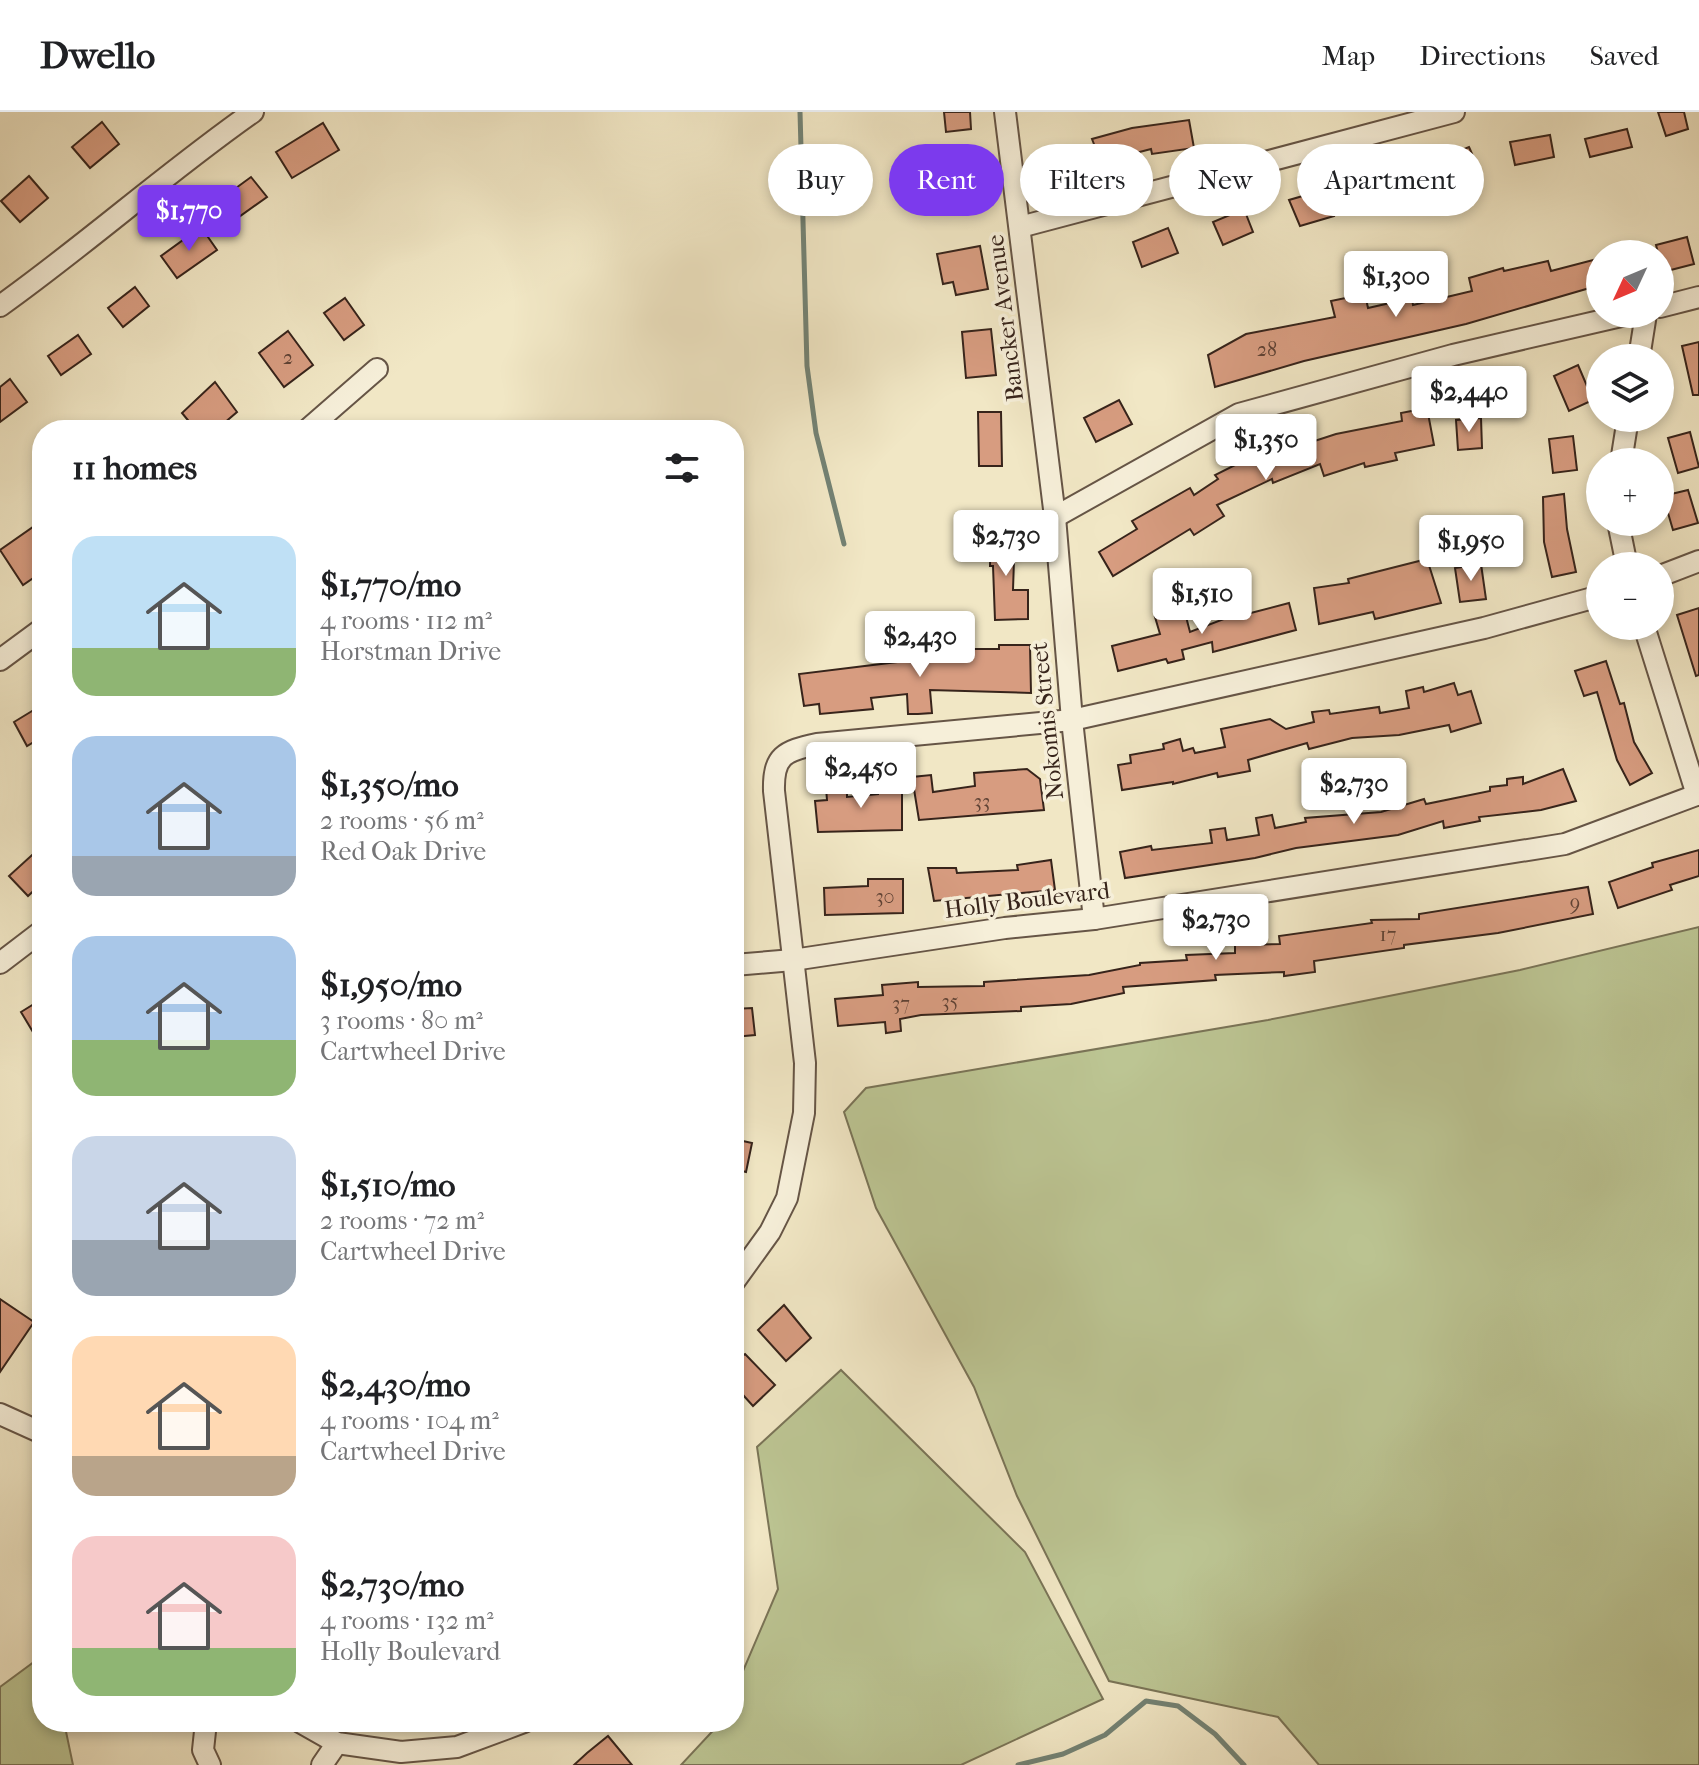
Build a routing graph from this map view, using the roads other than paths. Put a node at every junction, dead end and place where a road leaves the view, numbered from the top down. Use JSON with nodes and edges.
{"nodes":[{"id":1,"x":253,"y":112,"type":"edge"},
{"id":2,"x":1005,"y":112,"type":"edge"},
{"id":3,"x":1454,"y":112,"type":"edge"},
{"id":4,"x":1020,"y":227,"type":"junction"},
{"id":5,"x":1699,"y":297,"type":"edge"},
{"id":6,"x":1674,"y":303,"type":"edge"},
{"id":7,"x":0,"y":306,"type":"edge"},
{"id":8,"x":1586,"y":324,"type":"edge"},
{"id":9,"x":377,"y":369,"type":"dead end"},
{"id":10,"x":318,"y":420,"type":"edge"},
{"id":11,"x":1055,"y":517,"type":"junction"},
{"id":12,"x":1699,"y":561,"type":"edge"},
{"id":13,"x":1674,"y":571,"type":"edge"},
{"id":14,"x":1586,"y":600,"type":"edge"},
{"id":15,"x":32,"y":636,"type":"edge"},
{"id":16,"x":1648,"y":640,"type":"edge"},
{"id":17,"x":0,"y":660,"type":"edge"},
{"id":18,"x":1072,"y":720,"type":"junction"},
{"id":19,"x":1698,"y":795,"type":"edge"},
{"id":20,"x":1094,"y":919,"type":"junction"},
{"id":21,"x":32,"y":939,"type":"edge"},
{"id":22,"x":793,"y":960,"type":"junction"},
{"id":23,"x":0,"y":963,"type":"edge"},
{"id":24,"x":744,"y":964,"type":"edge"},
{"id":25,"x":744,"y":1268,"type":"edge"},
{"id":26,"x":0,"y":1414,"type":"edge"},
{"id":27,"x":32,"y":1428,"type":"edge"},
{"id":28,"x":205,"y":1732,"type":"edge"},
{"id":29,"x":318,"y":1732,"type":"edge"},
{"id":30,"x":500,"y":1732,"type":"edge"},
{"id":31,"x":337,"y":1743,"type":"junction"},
{"id":32,"x":210,"y":1765,"type":"edge"},
{"id":33,"x":322,"y":1765,"type":"edge"}],
"edges":[{"from":1,"to":7,"type":"street"},
{"from":2,"to":4,"type":"street","name":"Bancker Avenue"},
{"from":3,"to":4,"type":"street"},
{"from":4,"to":11,"type":"street","name":"Bancker Avenue"},
{"from":5,"to":6,"type":"street"},
{"from":8,"to":11,"type":"street"},
{"from":9,"to":10,"type":"street"},
{"from":11,"to":18,"type":"street","name":"Nokomis Street"},
{"from":12,"to":13,"type":"street"},
{"from":14,"to":18,"type":"street"},
{"from":15,"to":17,"type":"street"},
{"from":16,"to":19,"type":"street"},
{"from":18,"to":20,"type":"street","name":"Nokomis Street"},
{"from":18,"to":22,"type":"street"},
{"from":19,"to":20,"type":"street","name":"Holly Boulevard"},
{"from":20,"to":22,"type":"street","name":"Holly Boulevard"},
{"from":21,"to":23,"type":"street"},
{"from":22,"to":24,"type":"street","name":"Holly Boulevard"},
{"from":22,"to":25,"type":"street"},
{"from":26,"to":27,"type":"street"},
{"from":28,"to":32,"type":"street"},
{"from":29,"to":31,"type":"street"},
{"from":30,"to":31,"type":"street"},
{"from":31,"to":33,"type":"street"}]}
